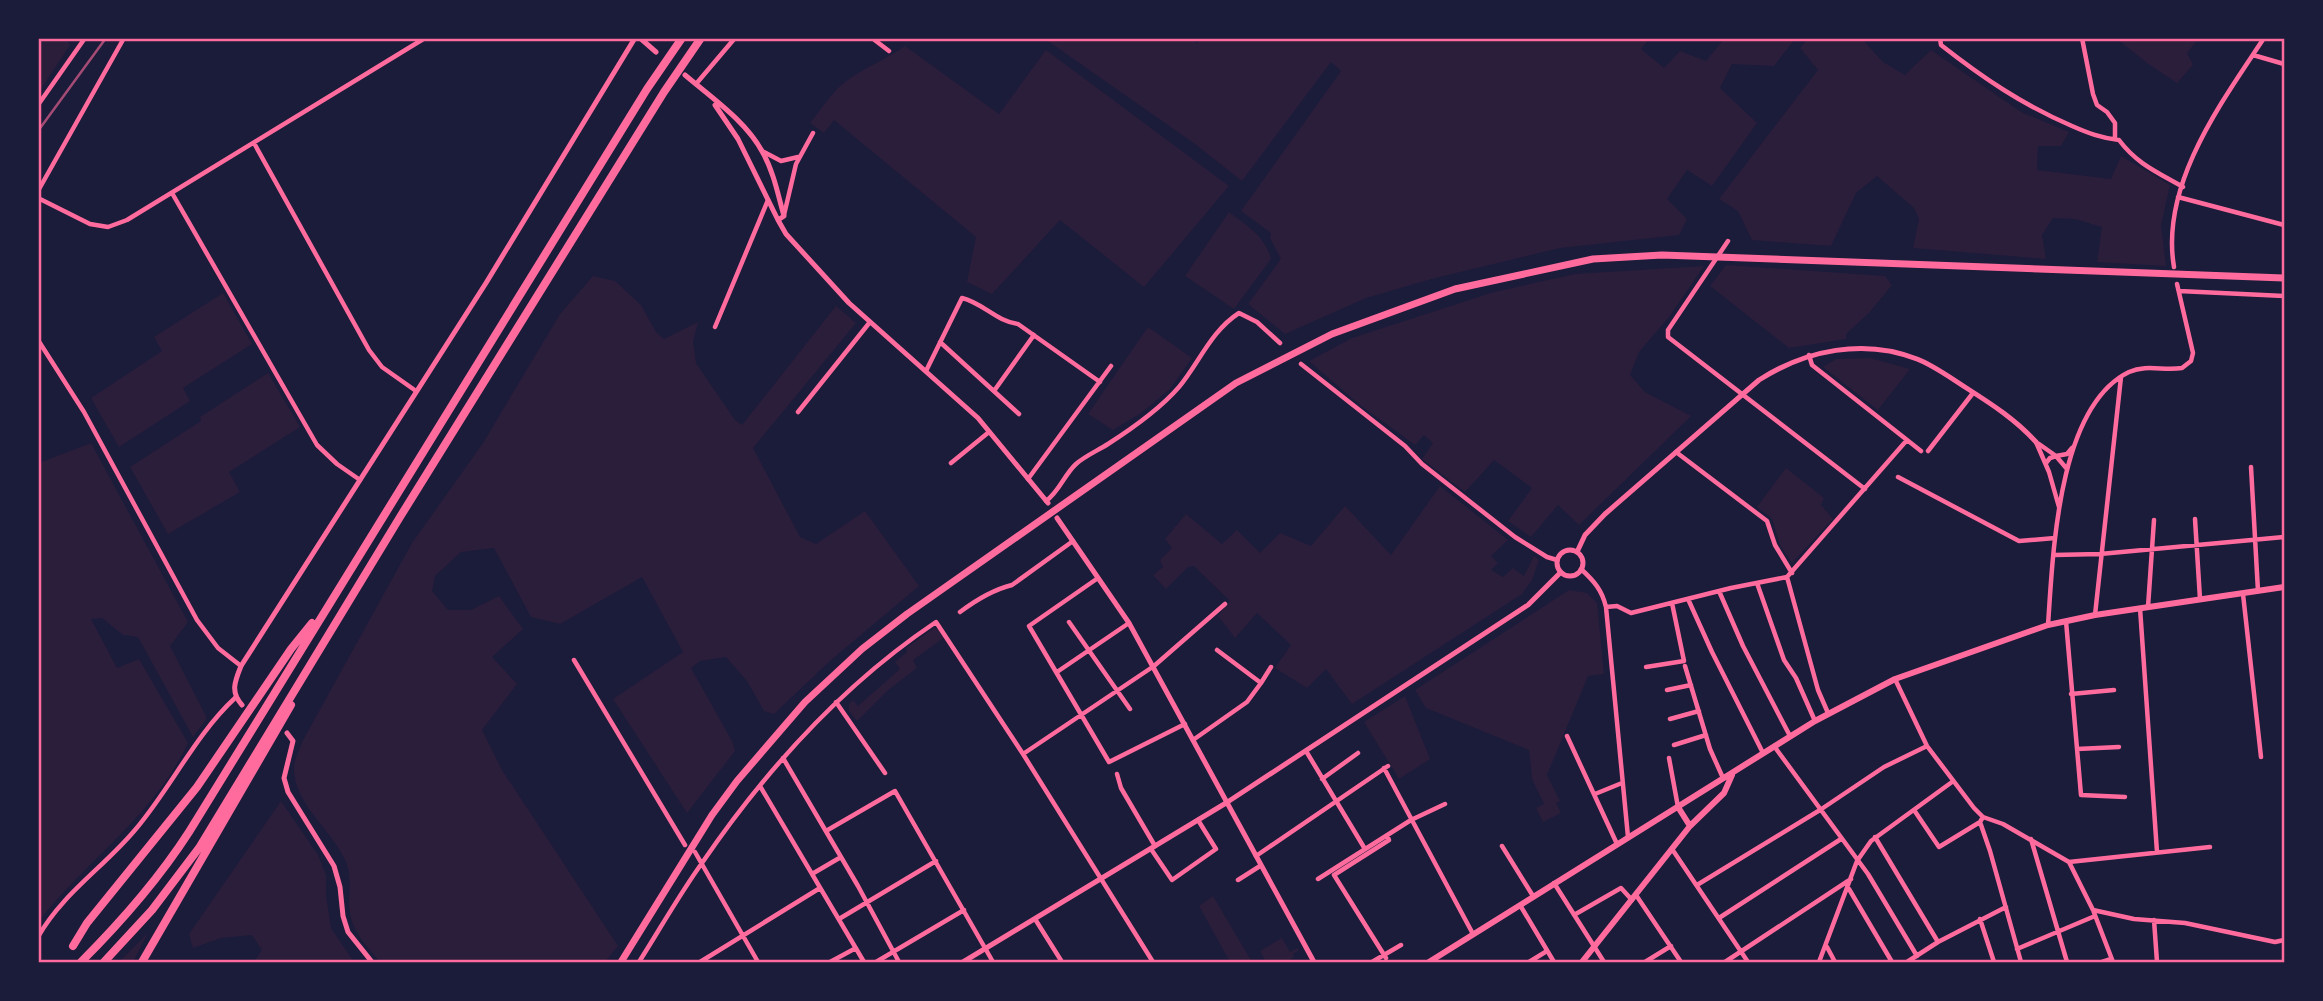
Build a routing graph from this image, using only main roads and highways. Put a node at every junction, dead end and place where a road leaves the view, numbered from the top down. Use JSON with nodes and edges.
{"nodes":[{"id":1,"x":682,"y":38,"type":"edge"},
{"id":2,"x":701,"y":38,"type":"edge"},
{"id":3,"x":2283,"y":276,"type":"edge"},
{"id":4,"x":400,"y":517,"type":"junction"},
{"id":5,"x":2284,"y":587,"type":"edge"},
{"id":6,"x":335,"y":593,"type":"junction"},
{"id":7,"x":1733,"y":773,"type":"junction"},
{"id":8,"x":1678,"y":807,"type":"junction"},
{"id":9,"x":1690,"y":826,"type":"junction"},
{"id":10,"x":165,"y":923,"type":"junction"},
{"id":11,"x":73,"y":946,"type":"dead end"},
{"id":12,"x":81,"y":962,"type":"edge"},
{"id":13,"x":104,"y":962,"type":"edge"},
{"id":14,"x":142,"y":962,"type":"edge"},
{"id":15,"x":148,"y":962,"type":"edge"},
{"id":16,"x":621,"y":962,"type":"edge"},
{"id":17,"x":1429,"y":962,"type":"edge"},
{"id":18,"x":1582,"y":962,"type":"edge"}],
"edges":[{"from":1,"to":6,"type":"highway"},
{"from":2,"to":4,"type":"highway"},
{"from":3,"to":16,"type":"main road"},
{"from":4,"to":10,"type":"highway"},
{"from":4,"to":13,"type":"highway"},
{"from":5,"to":7,"type":"main road"},
{"from":6,"to":11,"type":"highway"},
{"from":6,"to":12,"type":"highway"},
{"from":7,"to":8,"type":"main road"},
{"from":7,"to":9,"type":"main road"},
{"from":8,"to":9,"type":"main road"},
{"from":8,"to":17,"type":"main road"},
{"from":9,"to":18,"type":"main road"},
{"from":10,"to":14,"type":"highway"},
{"from":10,"to":15,"type":"highway"}]}
